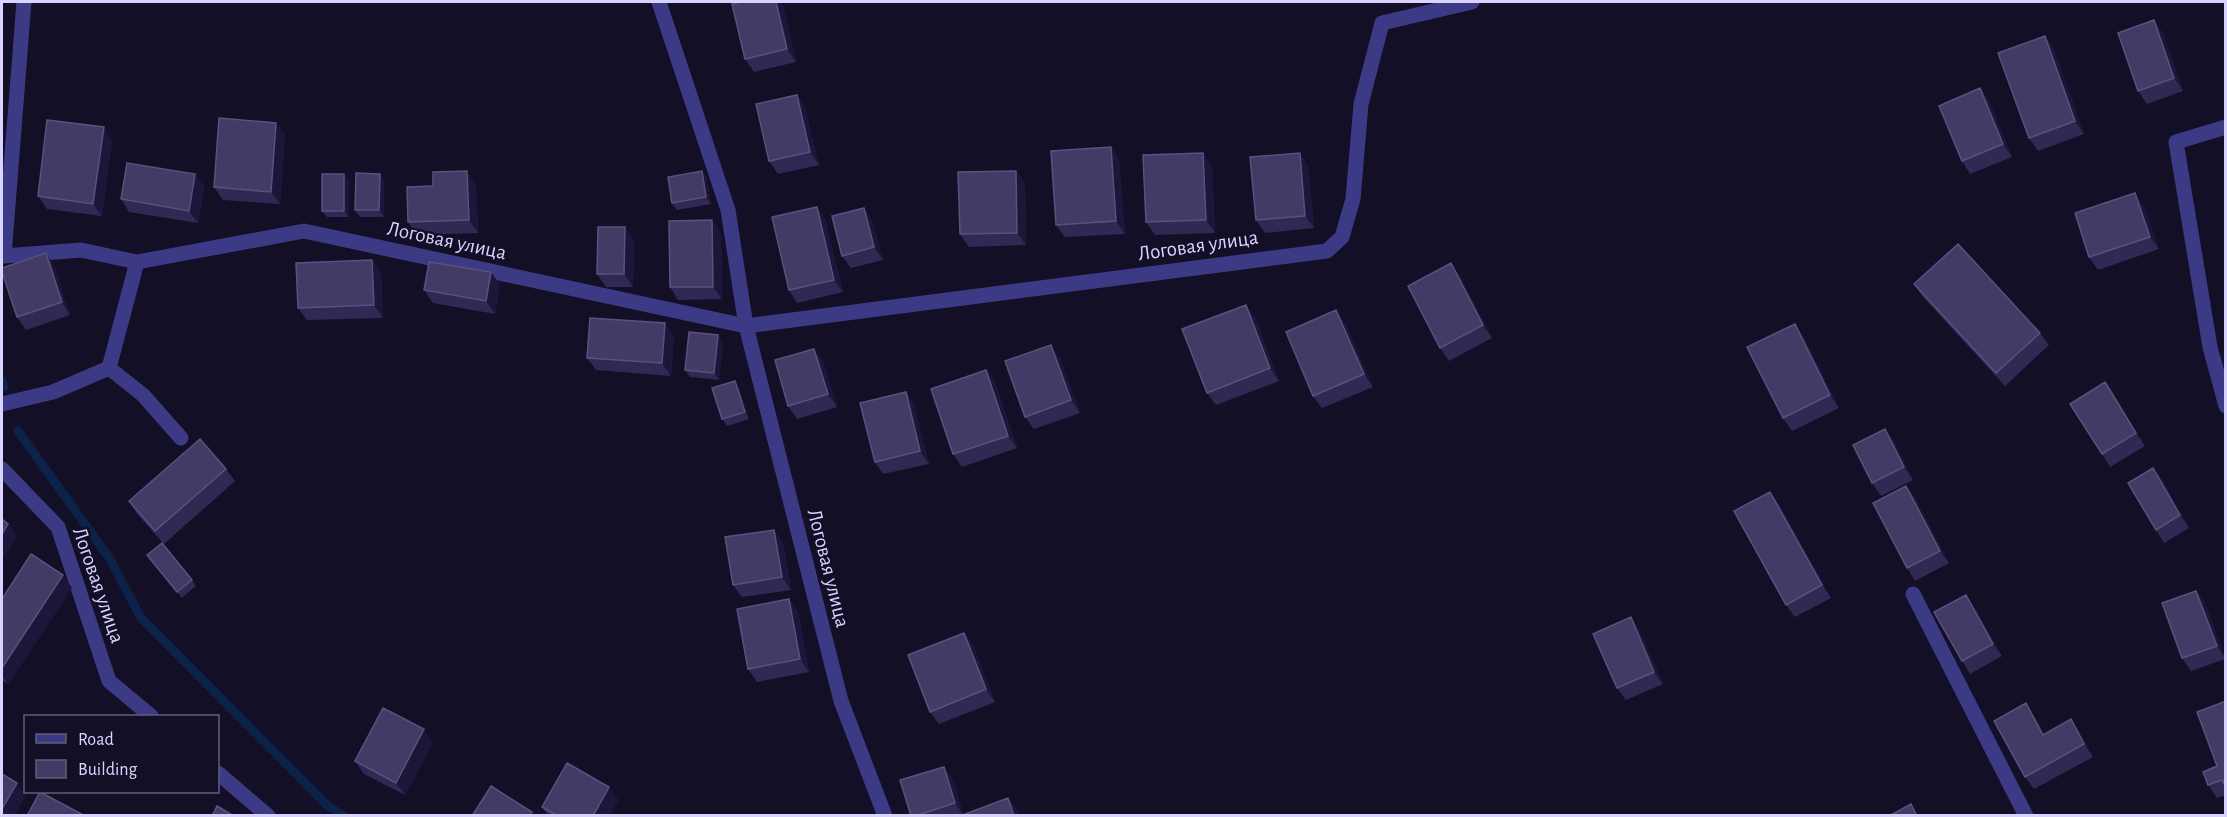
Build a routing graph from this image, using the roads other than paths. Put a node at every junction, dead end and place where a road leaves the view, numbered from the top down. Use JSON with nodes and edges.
{"nodes":[{"id":1,"x":24,"y":2,"type":"edge"},
{"id":2,"x":659,"y":2,"type":"edge"},
{"id":3,"x":1472,"y":2,"type":"edge"},
{"id":4,"x":2226,"y":127,"type":"edge"},
{"id":5,"x":137,"y":262,"type":"junction"},
{"id":6,"x":746,"y":326,"type":"junction"},
{"id":7,"x":109,"y":368,"type":"junction"},
{"id":8,"x":2,"y":404,"type":"edge"},
{"id":9,"x":2226,"y":406,"type":"edge"},
{"id":10,"x":181,"y":438,"type":"dead end"},
{"id":11,"x":2,"y":469,"type":"edge"},
{"id":12,"x":1913,"y":594,"type":"dead end"},
{"id":13,"x":149,"y":715,"type":"edge"},
{"id":14,"x":219,"y":774,"type":"edge"},
{"id":15,"x":268,"y":816,"type":"edge"},
{"id":16,"x":885,"y":816,"type":"edge"},
{"id":17,"x":2026,"y":816,"type":"edge"}],
"edges":[{"from":1,"to":5,"type":"street","name":"Логовая улица"},
{"from":2,"to":6,"type":"street","name":"Логовая улица"},
{"from":3,"to":6,"type":"street","name":"Логовая улица"},
{"from":4,"to":9,"type":"street"},
{"from":5,"to":6,"type":"street","name":"Логовая улица"},
{"from":5,"to":7,"type":"street"},
{"from":6,"to":16,"type":"street","name":"Логовая улица"},
{"from":7,"to":8,"type":"street"},
{"from":7,"to":10,"type":"street"},
{"from":11,"to":13,"type":"street","name":"Логовая улица"},
{"from":12,"to":17,"type":"street"},
{"from":14,"to":15,"type":"street"}]}
